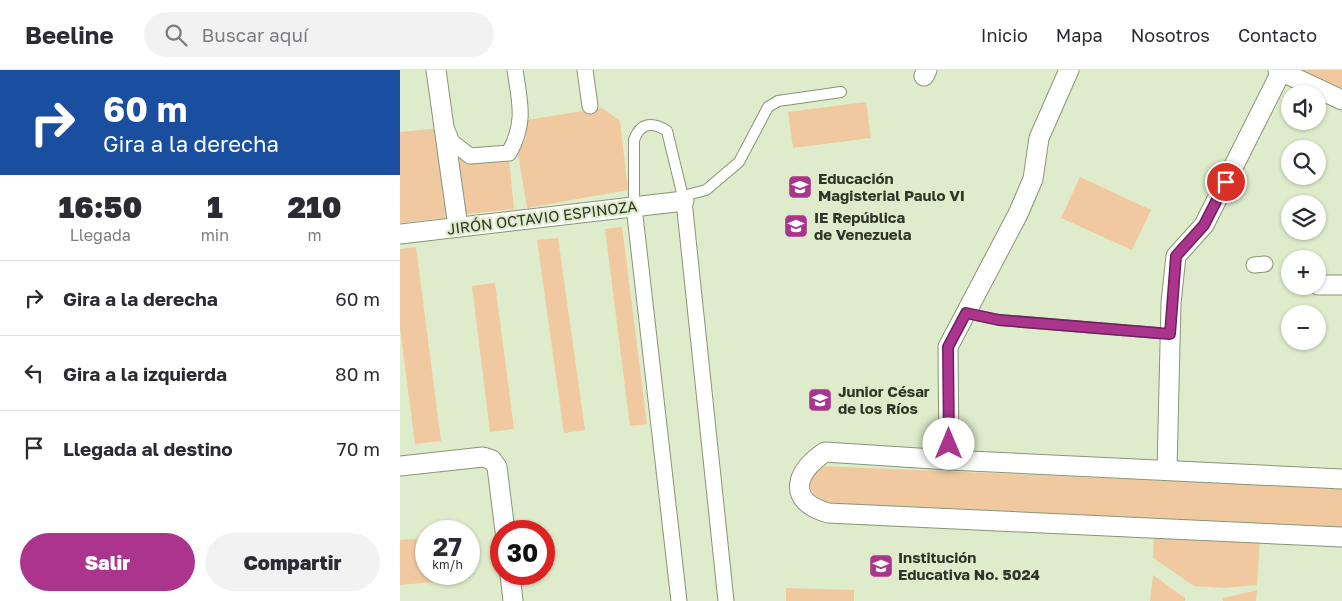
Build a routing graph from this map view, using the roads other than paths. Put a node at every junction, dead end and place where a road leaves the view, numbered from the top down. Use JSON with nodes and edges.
{"nodes":[{"id":1,"x":436,"y":70,"type":"edge"},
{"id":2,"x":515,"y":70,"type":"edge"},
{"id":3,"x":585,"y":70,"type":"edge"},
{"id":4,"x":1069,"y":70,"type":"edge"},
{"id":5,"x":1280,"y":71,"type":"edge"},
{"id":6,"x":840,"y":92,"type":"dead end"},
{"id":7,"x":1342,"y":100,"type":"edge"},
{"id":8,"x":590,"y":106,"type":"dead end"},
{"id":9,"x":444,"y":123,"type":"junction"},
{"id":10,"x":683,"y":199,"type":"junction"},
{"id":11,"x":634,"y":206,"type":"junction"},
{"id":12,"x":458,"y":227,"type":"junction"},
{"id":13,"x":400,"y":234,"type":"edge"},
{"id":14,"x":1326,"y":285,"type":"edge"},
{"id":15,"x":1342,"y":285,"type":"edge"},
{"id":16,"x":966,"y":313,"type":"junction"},
{"id":17,"x":1170,"y":334,"type":"junction"},
{"id":18,"x":949,"y":460,"type":"junction"},
{"id":19,"x":400,"y":466,"type":"edge"},
{"id":20,"x":1167,"y":470,"type":"junction"},
{"id":21,"x":1342,"y":479,"type":"edge"},
{"id":22,"x":504,"y":520,"type":"edge"},
{"id":23,"x":1342,"y":537,"type":"edge"},
{"id":24,"x":511,"y":585,"type":"edge"},
{"id":25,"x":513,"y":601,"type":"edge"},
{"id":26,"x":679,"y":601,"type":"edge"},
{"id":27,"x":726,"y":601,"type":"edge"}],
"edges":[{"from":1,"to":9,"type":"street"},
{"from":2,"to":9,"type":"street"},
{"from":3,"to":8,"type":"street"},
{"from":4,"to":16,"type":"street"},
{"from":5,"to":7,"type":"street"},
{"from":5,"to":17,"type":"street"},
{"from":6,"to":10,"type":"lane"},
{"from":9,"to":12,"type":"street"},
{"from":10,"to":11,"type":"street","name":"JIRÓN OCTAVIO ESPINOZA"},
{"from":10,"to":11,"type":"lane"},
{"from":10,"to":27,"type":"street"},
{"from":11,"to":12,"type":"street","name":"JIRÓN OCTAVIO ESPINOZA"},
{"from":11,"to":26,"type":"street"},
{"from":12,"to":13,"type":"street","name":"JIRÓN OCTAVIO ESPINOZA"},
{"from":14,"to":15,"type":"street"},
{"from":16,"to":17,"type":"lane"},
{"from":16,"to":18,"type":"street"},
{"from":17,"to":20,"type":"street"},
{"from":18,"to":20,"type":"street"},
{"from":18,"to":23,"type":"street"},
{"from":19,"to":22,"type":"street"},
{"from":20,"to":21,"type":"street"},
{"from":24,"to":25,"type":"street"}]}
